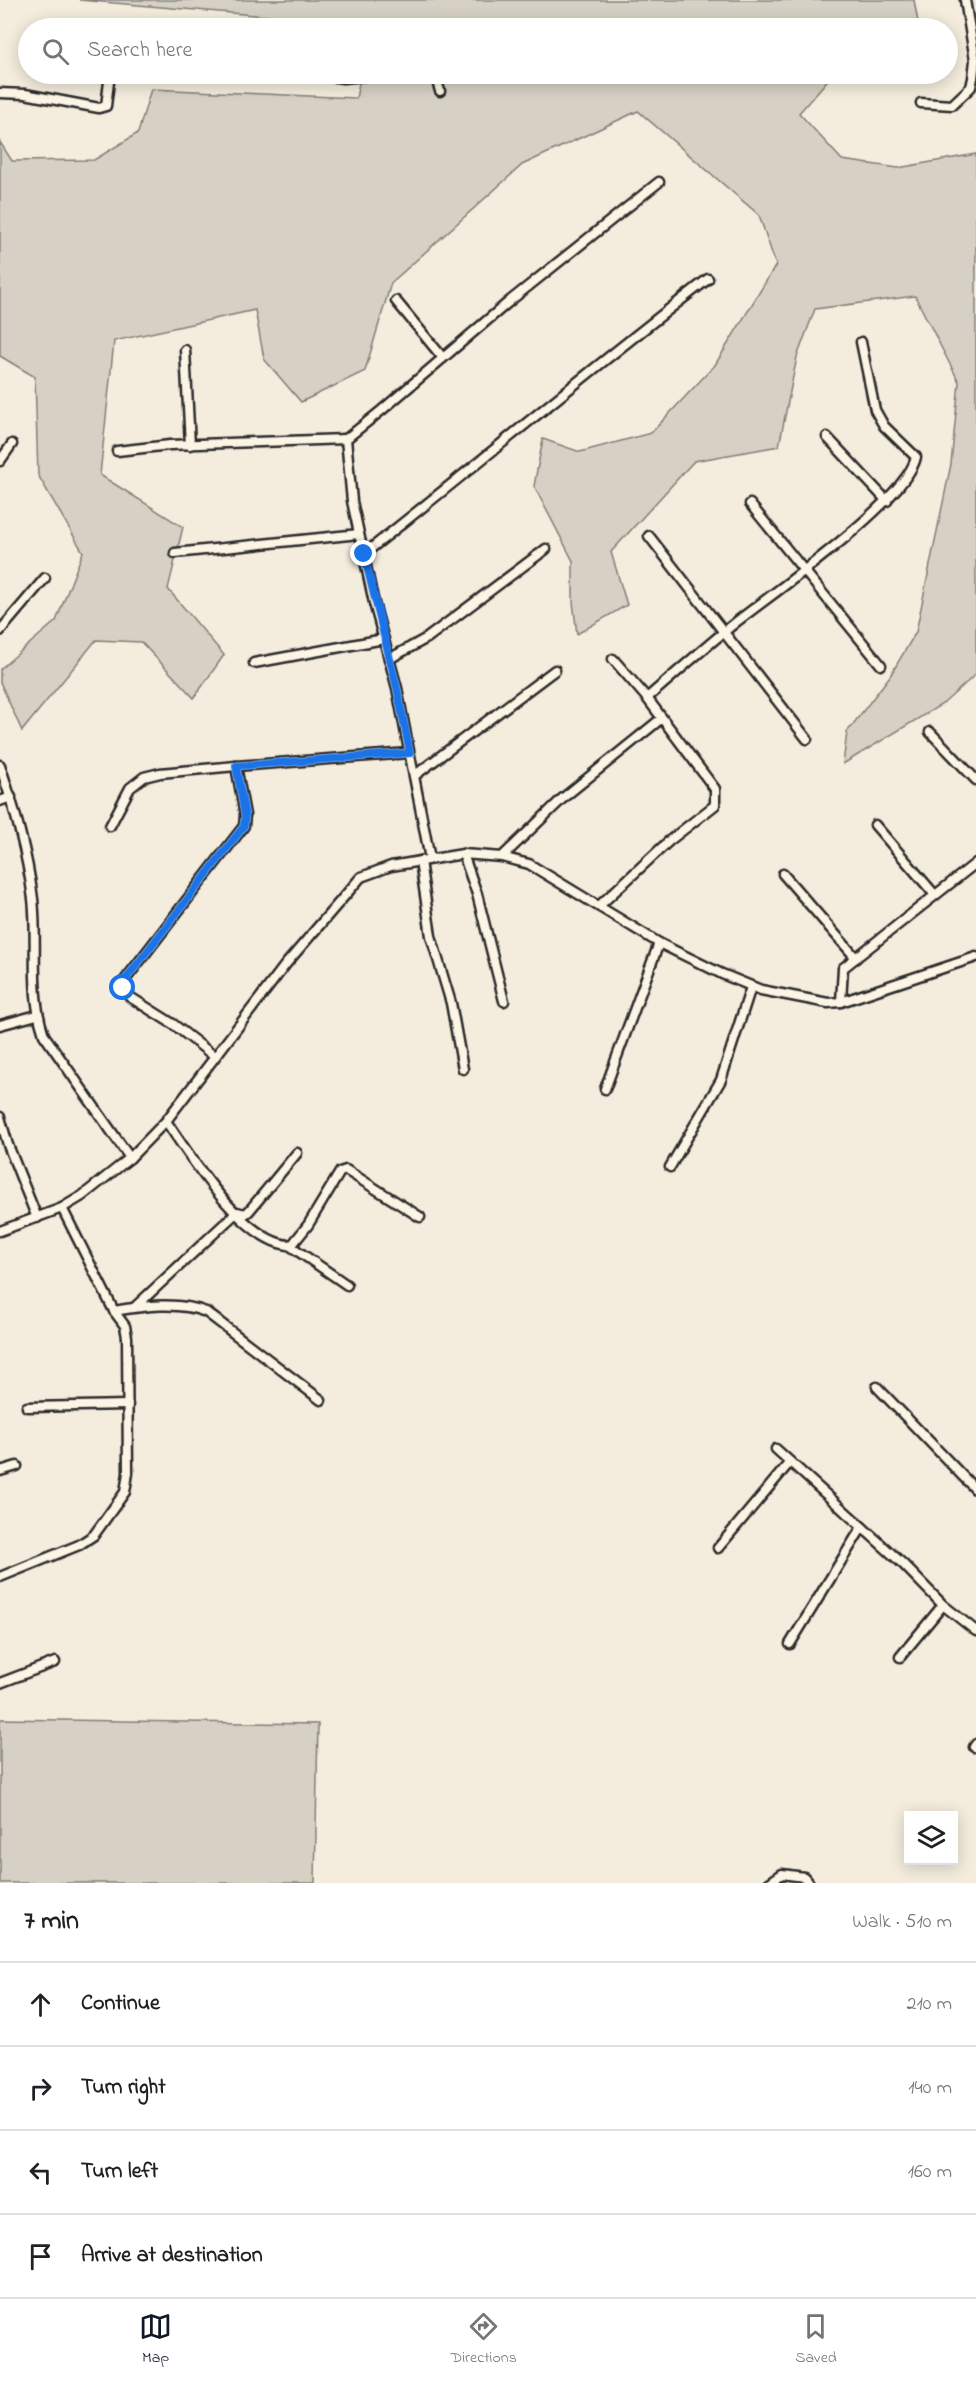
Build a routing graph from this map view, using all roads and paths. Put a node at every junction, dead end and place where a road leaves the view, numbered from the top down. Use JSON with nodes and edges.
{"nodes":[{"id":1,"x":965,"y":0,"type":"edge"},
{"id":2,"x":109,"y":84,"type":"edge"},
{"id":3,"x":438,"y":84,"type":"edge"},
{"id":4,"x":440,"y":91,"type":"dead end"},
{"id":5,"x":0,"y":93,"type":"edge"},
{"id":6,"x":921,"y":103,"type":"dead end"},
{"id":7,"x":659,"y":182,"type":"dead end"},
{"id":8,"x":708,"y":279,"type":"dead end"},
{"id":9,"x":396,"y":301,"type":"dead end"},
{"id":10,"x":861,"y":342,"type":"dead end"},
{"id":11,"x":185,"y":350,"type":"dead end"},
{"id":12,"x":443,"y":358,"type":"junction"},
{"id":13,"x":827,"y":437,"type":"dead end"},
{"id":14,"x":346,"y":439,"type":"junction"},
{"id":15,"x":12,"y":444,"type":"dead end"},
{"id":16,"x":189,"y":445,"type":"junction"},
{"id":17,"x":117,"y":451,"type":"dead end"},
{"id":18,"x":0,"y":460,"type":"edge"},
{"id":19,"x":887,"y":501,"type":"junction"},
{"id":20,"x":750,"y":504,"type":"dead end"},
{"id":21,"x":359,"y":534,"type":"junction"},
{"id":22,"x":649,"y":536,"type":"dead end"},
{"id":23,"x":546,"y":549,"type":"dead end"},
{"id":24,"x":174,"y":553,"type":"dead end"},
{"id":25,"x":364,"y":554,"type":"junction"},
{"id":26,"x":803,"y":570,"type":"junction"},
{"id":27,"x":45,"y":578,"type":"dead end"},
{"id":28,"x":0,"y":631,"type":"edge"},
{"id":29,"x":724,"y":633,"type":"junction"},
{"id":30,"x":384,"y":639,"type":"junction"},
{"id":31,"x":389,"y":659,"type":"junction"},
{"id":32,"x":613,"y":659,"type":"dead end"},
{"id":33,"x":254,"y":663,"type":"dead end"},
{"id":34,"x":881,"y":665,"type":"dead end"},
{"id":35,"x":555,"y":670,"type":"dead end"},
{"id":36,"x":647,"y":698,"type":"junction"},
{"id":37,"x":662,"y":718,"type":"junction"},
{"id":38,"x":930,"y":732,"type":"dead end"},
{"id":39,"x":807,"y":739,"type":"dead end"},
{"id":40,"x":410,"y":753,"type":"junction"},
{"id":41,"x":0,"y":765,"type":"edge"},
{"id":42,"x":236,"y":766,"type":"junction"},
{"id":43,"x":414,"y":776,"type":"junction"},
{"id":44,"x":976,"y":780,"type":"edge"},
{"id":45,"x":10,"y":797,"type":"junction"},
{"id":46,"x":0,"y":801,"type":"edge"},
{"id":47,"x":875,"y":825,"type":"dead end"},
{"id":48,"x":110,"y":826,"type":"dead end"},
{"id":49,"x":463,"y":854,"type":"junction"},
{"id":50,"x":502,"y":857,"type":"junction"},
{"id":51,"x":430,"y":859,"type":"junction"},
{"id":52,"x":420,"y":861,"type":"junction"},
{"id":53,"x":976,"y":863,"type":"edge"},
{"id":54,"x":783,"y":874,"type":"dead end"},
{"id":55,"x":936,"y":896,"type":"junction"},
{"id":56,"x":599,"y":906,"type":"junction"},
{"id":57,"x":659,"y":943,"type":"junction"},
{"id":58,"x":976,"y":957,"type":"edge"},
{"id":59,"x":856,"y":958,"type":"junction"},
{"id":60,"x":751,"y":987,"type":"junction"},
{"id":61,"x":504,"y":1001,"type":"dead end"},
{"id":62,"x":841,"y":1002,"type":"junction"},
{"id":63,"x":37,"y":1015,"type":"junction"},
{"id":64,"x":0,"y":1025,"type":"edge"},
{"id":65,"x":214,"y":1056,"type":"junction"},
{"id":66,"x":463,"y":1069,"type":"dead end"},
{"id":67,"x":605,"y":1089,"type":"dead end"},
{"id":68,"x":0,"y":1118,"type":"edge"},
{"id":69,"x":166,"y":1121,"type":"junction"},
{"id":70,"x":297,"y":1153,"type":"dead end"},
{"id":71,"x":130,"y":1158,"type":"junction"},
{"id":72,"x":670,"y":1167,"type":"dead end"},
{"id":73,"x":62,"y":1208,"type":"junction"},
{"id":74,"x":237,"y":1212,"type":"junction"},
{"id":75,"x":420,"y":1217,"type":"dead end"},
{"id":76,"x":37,"y":1218,"type":"junction"},
{"id":77,"x":0,"y":1231,"type":"edge"},
{"id":78,"x":289,"y":1245,"type":"junction"},
{"id":79,"x":347,"y":1286,"type":"dead end"},
{"id":80,"x":135,"y":1307,"type":"junction"},
{"id":81,"x":114,"y":1311,"type":"junction"},
{"id":82,"x":877,"y":1388,"type":"dead end"},
{"id":83,"x":321,"y":1400,"type":"dead end"},
{"id":84,"x":128,"y":1405,"type":"junction"},
{"id":85,"x":27,"y":1407,"type":"dead end"},
{"id":86,"x":776,"y":1449,"type":"dead end"},
{"id":87,"x":790,"y":1462,"type":"junction"},
{"id":88,"x":17,"y":1466,"type":"dead end"},
{"id":89,"x":0,"y":1471,"type":"edge"},
{"id":90,"x":976,"y":1490,"type":"edge"},
{"id":91,"x":862,"y":1527,"type":"junction"},
{"id":92,"x":718,"y":1548,"type":"dead end"},
{"id":93,"x":0,"y":1577,"type":"edge"},
{"id":94,"x":943,"y":1605,"type":"junction"},
{"id":95,"x":976,"y":1631,"type":"edge"},
{"id":96,"x":790,"y":1644,"type":"dead end"},
{"id":97,"x":900,"y":1657,"type":"dead end"},
{"id":98,"x":55,"y":1662,"type":"dead end"},
{"id":99,"x":0,"y":1683,"type":"edge"},
{"id":100,"x":769,"y":1883,"type":"edge"},
{"id":101,"x":810,"y":1883,"type":"edge"}],
"edges":[{"from":1,"to":6,"type":"street"},
{"from":2,"to":5,"type":"street"},
{"from":3,"to":4,"type":"street"},
{"from":7,"to":12,"type":"street"},
{"from":8,"to":25,"type":"street"},
{"from":9,"to":12,"type":"street"},
{"from":10,"to":19,"type":"street"},
{"from":11,"to":16,"type":"street"},
{"from":12,"to":14,"type":"street"},
{"from":13,"to":19,"type":"street"},
{"from":14,"to":16,"type":"street"},
{"from":14,"to":21,"type":"street"},
{"from":15,"to":18,"type":"street"},
{"from":16,"to":17,"type":"street"},
{"from":19,"to":26,"type":"street"},
{"from":20,"to":26,"type":"street"},
{"from":21,"to":24,"type":"street"},
{"from":21,"to":25,"type":"street"},
{"from":22,"to":29,"type":"street"},
{"from":23,"to":31,"type":"street"},
{"from":25,"to":30,"type":"street"},
{"from":26,"to":29,"type":"street"},
{"from":26,"to":34,"type":"street"},
{"from":27,"to":28,"type":"street"},
{"from":29,"to":36,"type":"street"},
{"from":29,"to":39,"type":"street"},
{"from":30,"to":31,"type":"street"},
{"from":30,"to":33,"type":"street"},
{"from":31,"to":40,"type":"street"},
{"from":32,"to":36,"type":"street"},
{"from":35,"to":43,"type":"street"},
{"from":36,"to":37,"type":"street"},
{"from":37,"to":50,"type":"street"},
{"from":37,"to":56,"type":"street"},
{"from":38,"to":44,"type":"street"},
{"from":40,"to":42,"type":"street"},
{"from":40,"to":43,"type":"street"},
{"from":41,"to":45,"type":"street"},
{"from":42,"to":48,"type":"street"},
{"from":42,"to":65,"type":"street"},
{"from":43,"to":51,"type":"street"},
{"from":45,"to":46,"type":"street"},
{"from":45,"to":63,"type":"street"},
{"from":47,"to":55,"type":"street"},
{"from":49,"to":50,"type":"street"},
{"from":49,"to":51,"type":"street"},
{"from":49,"to":61,"type":"street"},
{"from":50,"to":56,"type":"street"},
{"from":51,"to":52,"type":"street"},
{"from":52,"to":65,"type":"street"},
{"from":52,"to":66,"type":"street"},
{"from":53,"to":55,"type":"street"},
{"from":54,"to":59,"type":"street"},
{"from":55,"to":59,"type":"street"},
{"from":56,"to":57,"type":"street"},
{"from":57,"to":60,"type":"street"},
{"from":57,"to":67,"type":"street"},
{"from":58,"to":62,"type":"street"},
{"from":59,"to":62,"type":"street"},
{"from":60,"to":62,"type":"street"},
{"from":60,"to":72,"type":"street"},
{"from":63,"to":64,"type":"street"},
{"from":63,"to":71,"type":"street"},
{"from":65,"to":69,"type":"street"},
{"from":68,"to":76,"type":"street"},
{"from":69,"to":71,"type":"street"},
{"from":69,"to":74,"type":"street"},
{"from":70,"to":74,"type":"street"},
{"from":71,"to":73,"type":"street"},
{"from":73,"to":76,"type":"street"},
{"from":73,"to":81,"type":"street"},
{"from":74,"to":78,"type":"street"},
{"from":74,"to":80,"type":"street"},
{"from":75,"to":78,"type":"street"},
{"from":76,"to":77,"type":"street"},
{"from":78,"to":79,"type":"street"},
{"from":80,"to":81,"type":"street"},
{"from":80,"to":83,"type":"street"},
{"from":81,"to":84,"type":"street"},
{"from":82,"to":90,"type":"street"},
{"from":84,"to":85,"type":"street"},
{"from":84,"to":93,"type":"street"},
{"from":86,"to":87,"type":"street"},
{"from":87,"to":91,"type":"street"},
{"from":87,"to":92,"type":"street"},
{"from":88,"to":89,"type":"street"},
{"from":91,"to":94,"type":"street"},
{"from":91,"to":96,"type":"street"},
{"from":94,"to":95,"type":"street"},
{"from":94,"to":97,"type":"street"},
{"from":98,"to":99,"type":"street"},
{"from":100,"to":101,"type":"street"}]}
